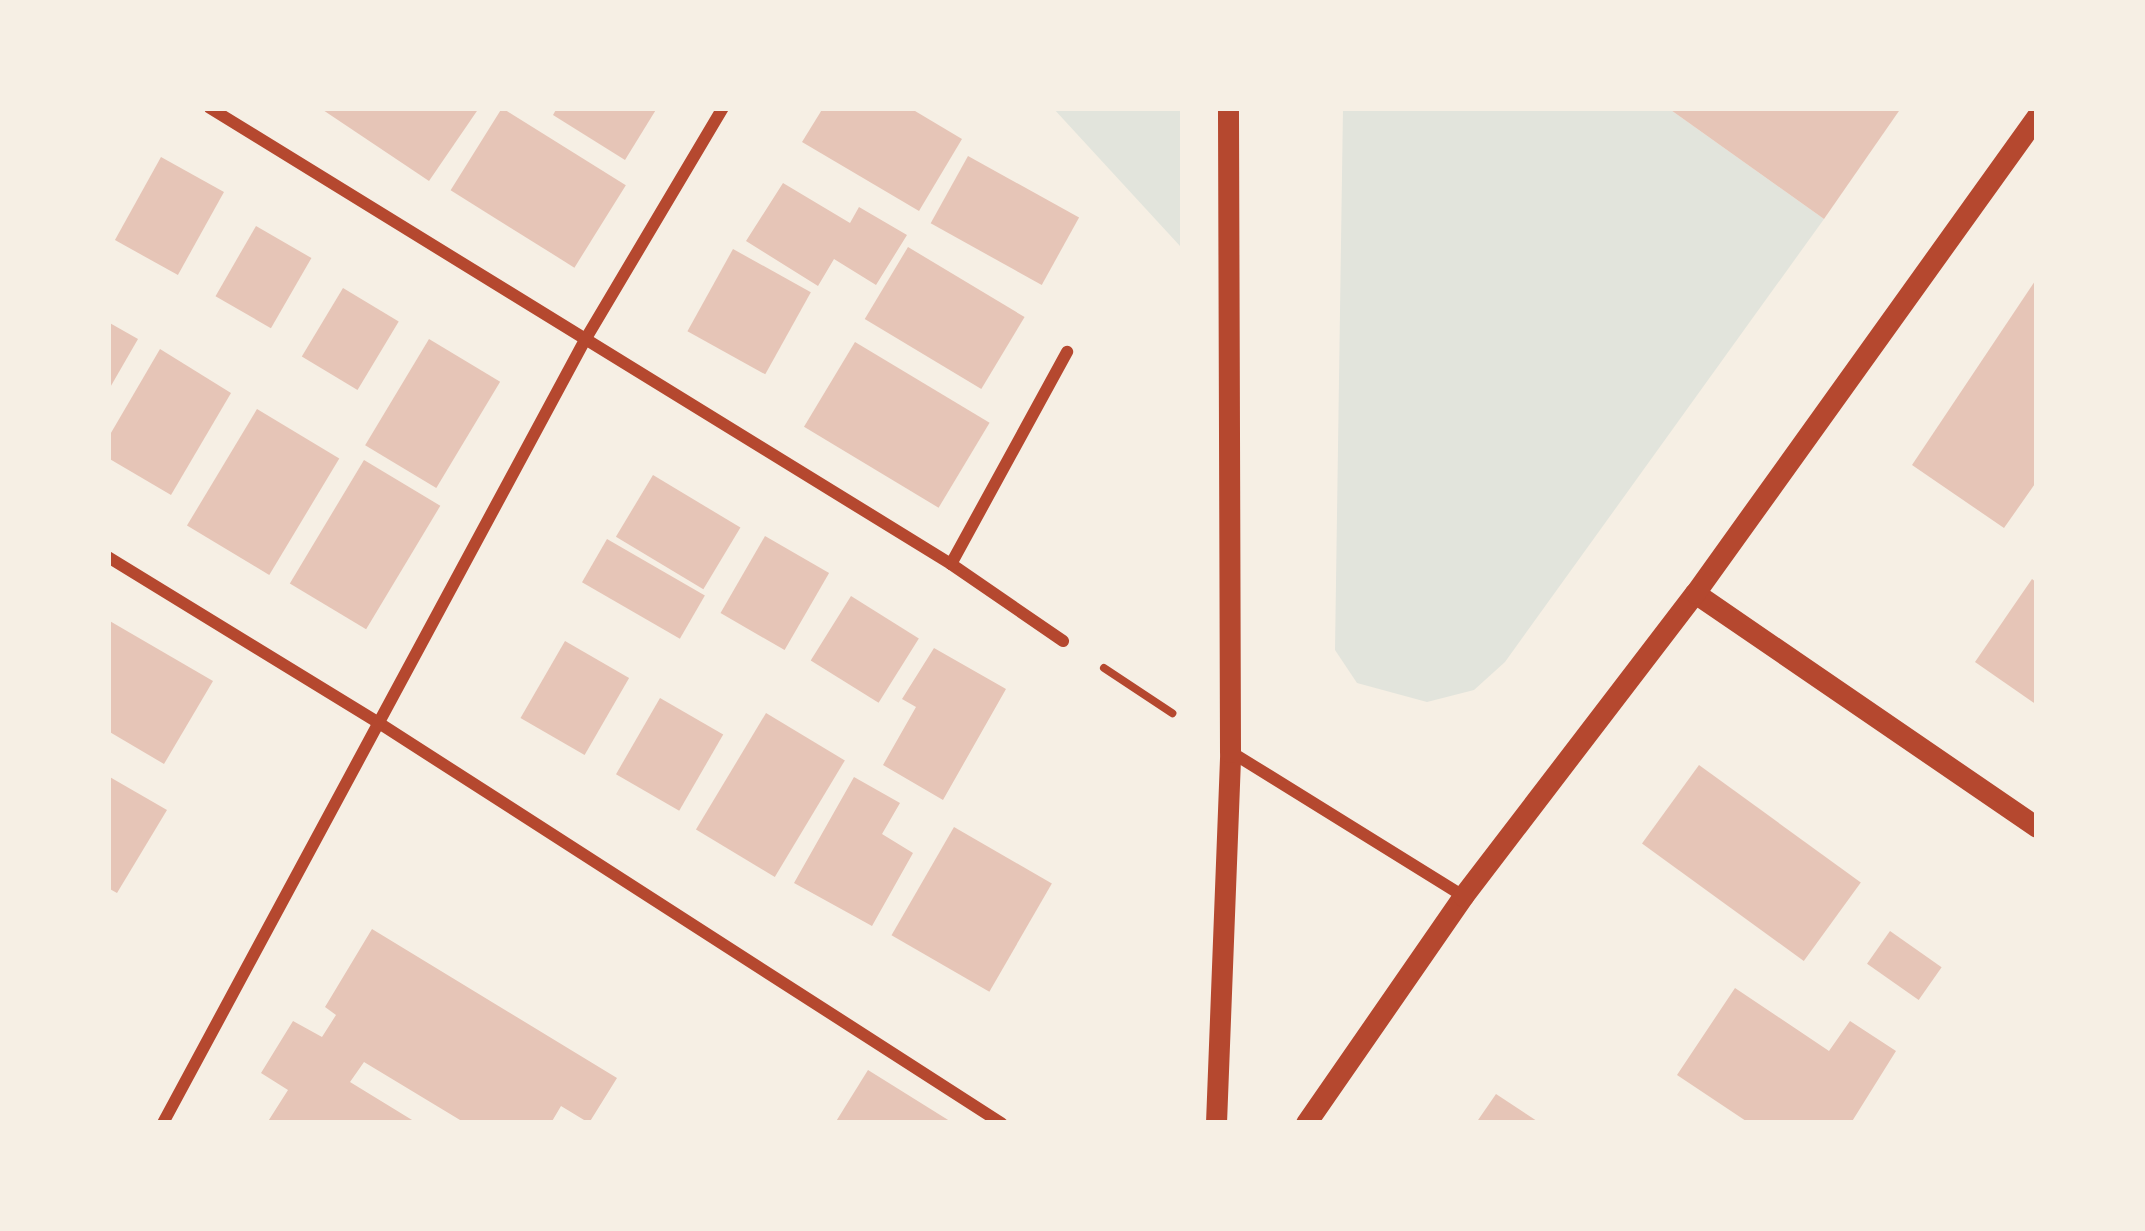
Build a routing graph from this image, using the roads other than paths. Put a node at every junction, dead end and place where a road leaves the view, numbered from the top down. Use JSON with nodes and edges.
{"nodes":[{"id":1,"x":210,"y":108,"type":"edge"},
{"id":2,"x":723,"y":108,"type":"edge"},
{"id":3,"x":1228,"y":108,"type":"edge"},
{"id":4,"x":238,"y":114,"type":"edge"},
{"id":5,"x":2037,"y":116,"type":"edge"},
{"id":6,"x":585,"y":340,"type":"junction"},
{"id":7,"x":1067,"y":352,"type":"dead end"},
{"id":8,"x":108,"y":556,"type":"edge"},
{"id":9,"x":951,"y":564,"type":"junction"},
{"id":10,"x":1695,"y":592,"type":"junction"},
{"id":11,"x":1063,"y":641,"type":"road end"},
{"id":12,"x":379,"y":723,"type":"junction"},
{"id":13,"x":1230,"y":752,"type":"junction"},
{"id":14,"x":2037,"y":827,"type":"edge"},
{"id":15,"x":1463,"y":896,"type":"junction"},
{"id":16,"x":163,"y":1123,"type":"edge"},
{"id":17,"x":1001,"y":1123,"type":"edge"},
{"id":18,"x":1216,"y":1123,"type":"edge"},
{"id":19,"x":1306,"y":1123,"type":"edge"}],
"edges":[{"from":1,"to":4,"type":"street"},
{"from":2,"to":6,"type":"street"},
{"from":3,"to":13,"type":"street"},
{"from":4,"to":6,"type":"street"},
{"from":5,"to":10,"type":"street"},
{"from":6,"to":9,"type":"street"},
{"from":6,"to":12,"type":"street"},
{"from":7,"to":9,"type":"street"},
{"from":8,"to":12,"type":"street"},
{"from":9,"to":11,"type":"street"},
{"from":10,"to":14,"type":"street"},
{"from":10,"to":15,"type":"street"},
{"from":12,"to":16,"type":"street"},
{"from":12,"to":17,"type":"street"},
{"from":13,"to":15,"type":"street"},
{"from":13,"to":18,"type":"street"},
{"from":15,"to":19,"type":"street"}]}
